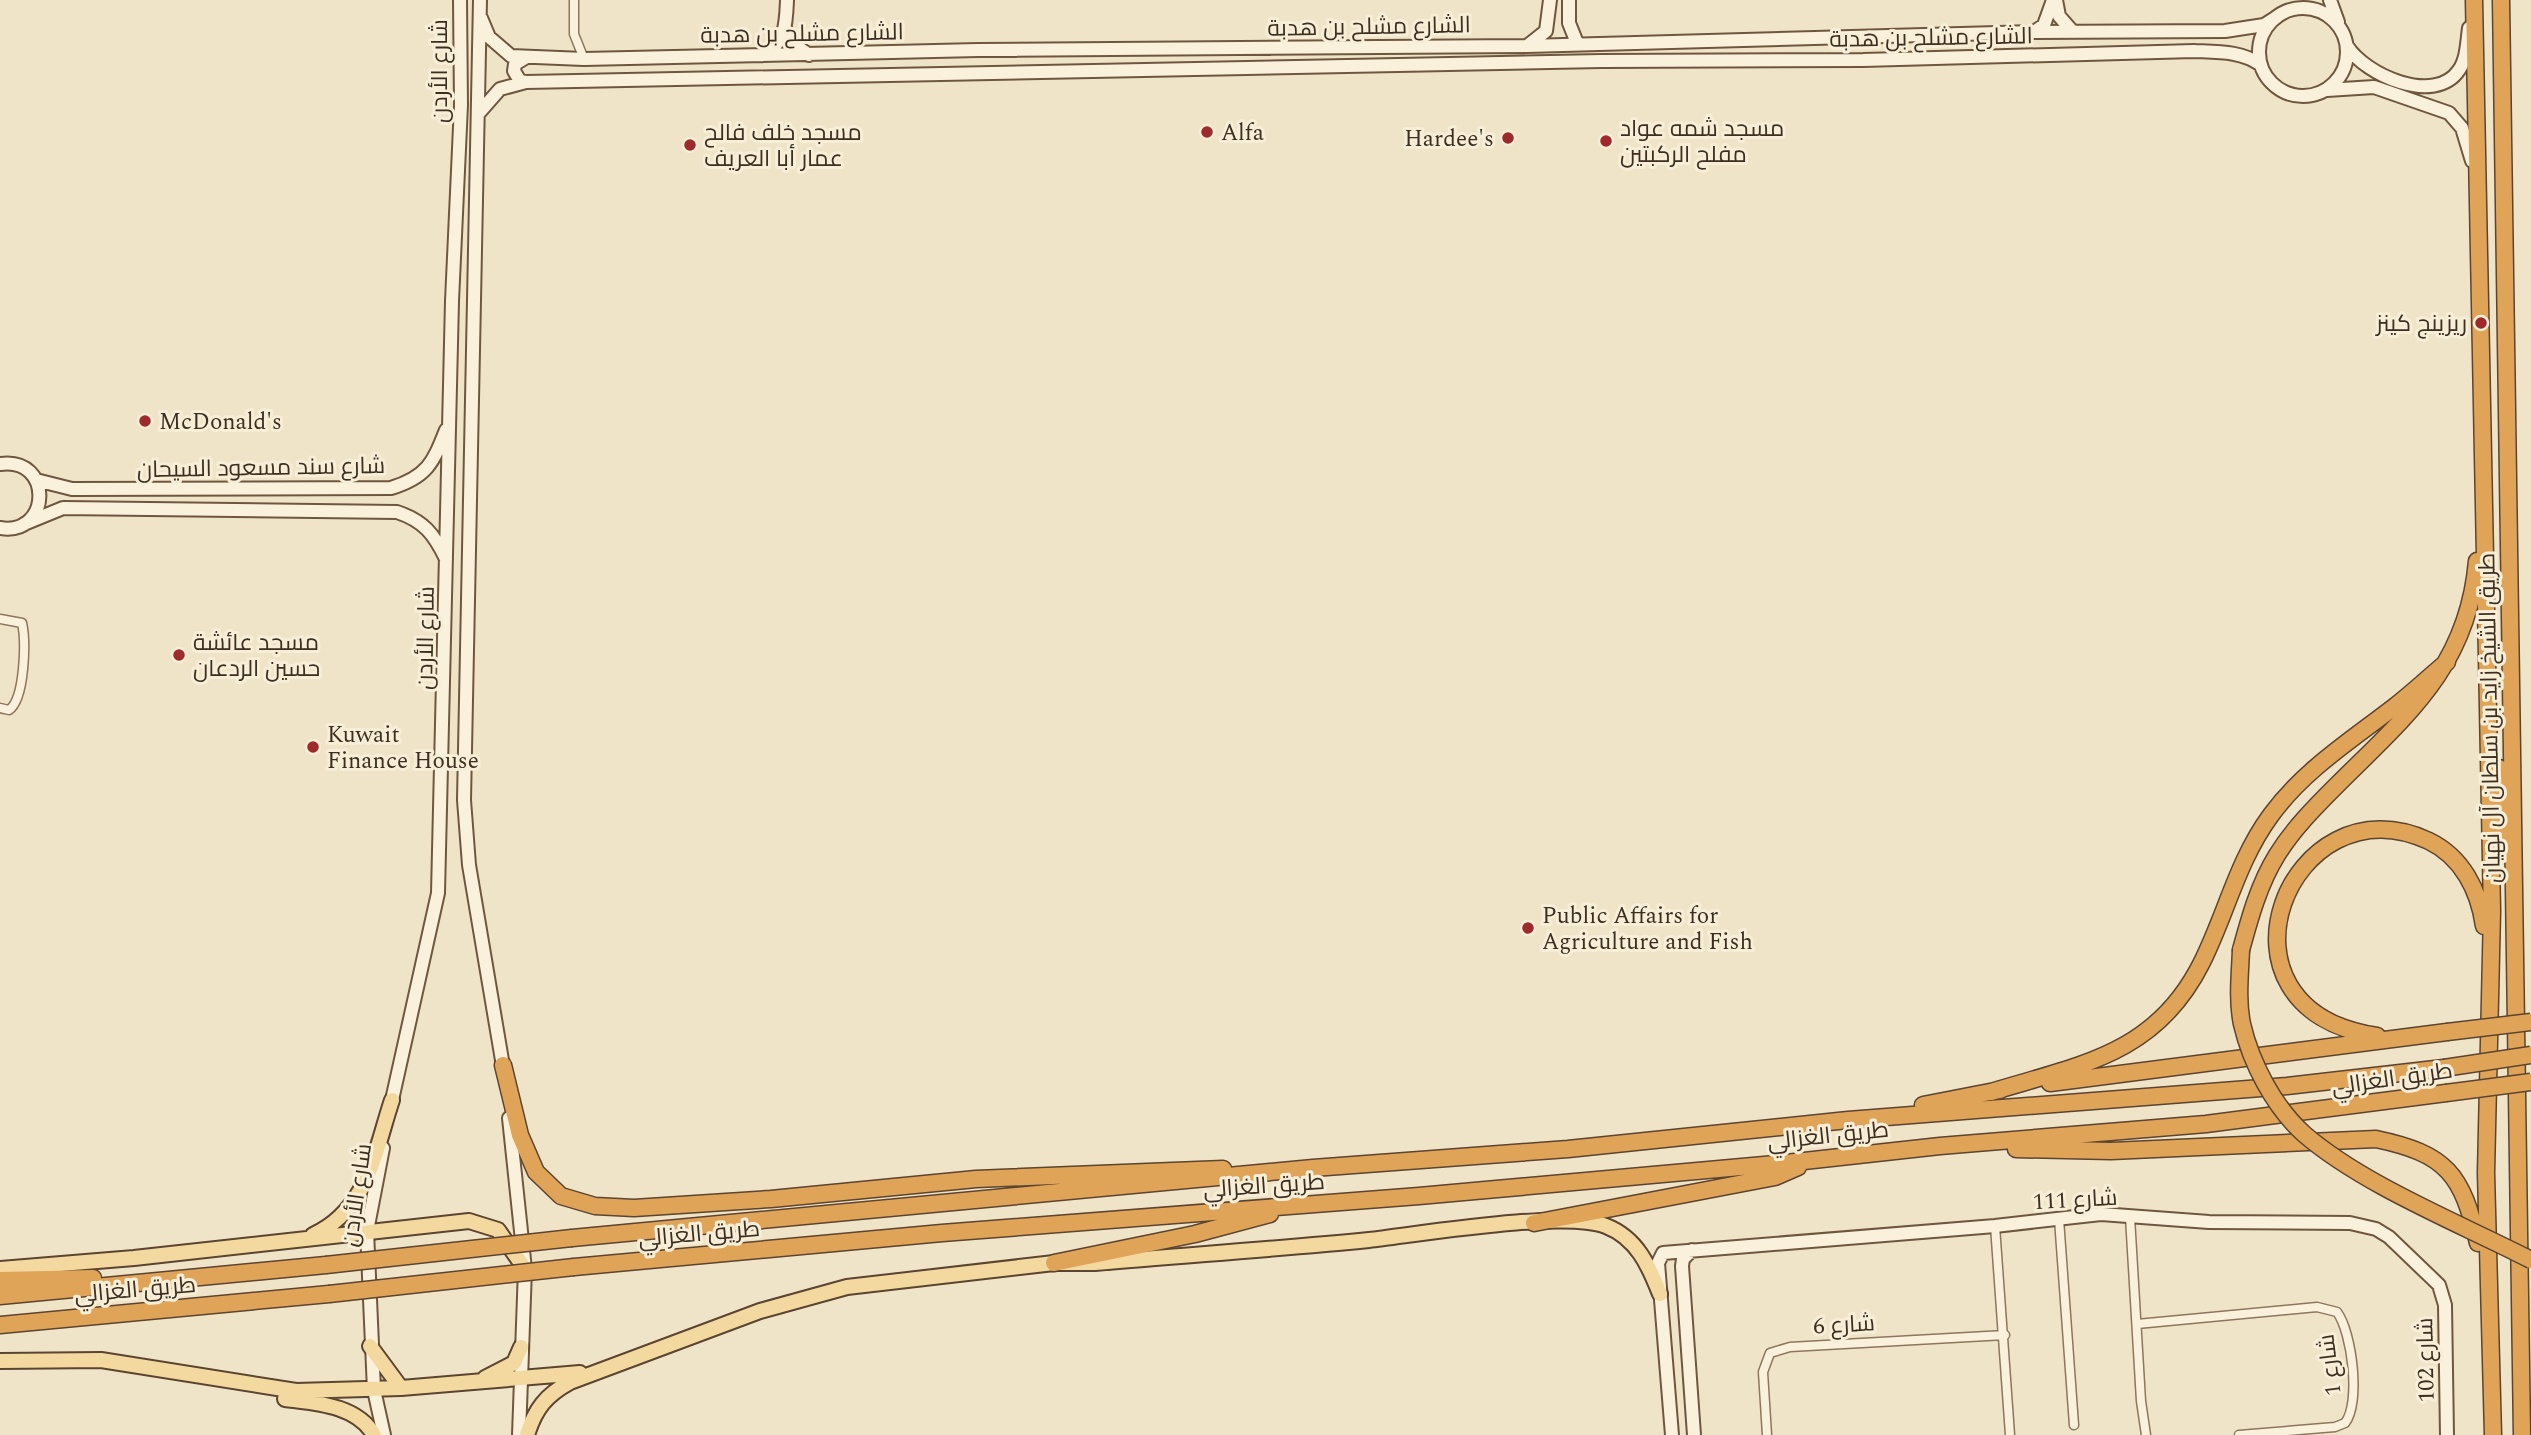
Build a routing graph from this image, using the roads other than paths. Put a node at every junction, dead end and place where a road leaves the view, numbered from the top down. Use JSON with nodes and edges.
{"nodes":[{"id":1,"x":460,"y":0,"type":"edge"},
{"id":2,"x":480,"y":0,"type":"edge"},
{"id":3,"x":574,"y":0,"type":"edge"},
{"id":4,"x":787,"y":0,"type":"edge"},
{"id":5,"x":1550,"y":0,"type":"edge"},
{"id":6,"x":1569,"y":0,"type":"edge"},
{"id":7,"x":2054,"y":0,"type":"edge"},
{"id":8,"x":2330,"y":0,"type":"edge"},
{"id":9,"x":2473,"y":0,"type":"edge"},
{"id":10,"x":2501,"y":0,"type":"edge"},
{"id":11,"x":2293,"y":5,"type":"edge"},
{"id":12,"x":481,"y":18,"type":"junction"},
{"id":13,"x":2275,"y":18,"type":"junction"},
{"id":14,"x":2339,"y":26,"type":"junction"},
{"id":15,"x":786,"y":30,"type":"junction"},
{"id":16,"x":2073,"y":32,"type":"junction"},
{"id":17,"x":2034,"y":33,"type":"junction"},
{"id":18,"x":1687,"y":40,"type":"junction"},
{"id":19,"x":1650,"y":41,"type":"junction"},
{"id":20,"x":1577,"y":43,"type":"junction"},
{"id":21,"x":1527,"y":46,"type":"junction"},
{"id":22,"x":2347,"y":46,"type":"junction"},
{"id":23,"x":978,"y":50,"type":"junction"},
{"id":24,"x":762,"y":55,"type":"junction"},
{"id":25,"x":809,"y":55,"type":"junction"},
{"id":26,"x":525,"y":58,"type":"junction"},
{"id":27,"x":584,"y":59,"type":"junction"},
{"id":28,"x":1652,"y":62,"type":"junction"},
{"id":29,"x":1684,"y":62,"type":"junction"},
{"id":30,"x":2261,"y":65,"type":"junction"},
{"id":31,"x":977,"y":73,"type":"junction"},
{"id":32,"x":526,"y":82,"type":"junction"},
{"id":33,"x":2325,"y":90,"type":"junction"},
{"id":34,"x":478,"y":114,"type":"junction"},
{"id":35,"x":2479,"y":202,"type":"junction"},
{"id":36,"x":452,"y":301,"type":"junction"},
{"id":37,"x":473,"y":362,"type":"junction"},
{"id":38,"x":450,"y":420,"type":"junction"},
{"id":39,"x":1,"y":463,"type":"edge"},
{"id":40,"x":2484,"y":468,"type":"junction"},
{"id":41,"x":36,"y":480,"type":"junction"},
{"id":42,"x":299,"y":491,"type":"junction"},
{"id":43,"x":297,"y":512,"type":"junction"},
{"id":44,"x":24,"y":524,"type":"junction"},
{"id":45,"x":0,"y":528,"type":"edge"},
{"id":46,"x":447,"y":561,"type":"junction"},
{"id":47,"x":2486,"y":598,"type":"junction"},
{"id":48,"x":0,"y":619,"type":"edge"},
{"id":49,"x":2446,"y":662,"type":"junction"},
{"id":50,"x":445,"y":674,"type":"junction"},
{"id":51,"x":0,"y":708,"type":"edge"},
{"id":52,"x":466,"y":731,"type":"junction"},
{"id":53,"x":2491,"y":985,"type":"junction"},
{"id":54,"x":2516,"y":996,"type":"junction"},
{"id":55,"x":2531,"y":1022,"type":"edge"},
{"id":56,"x":2393,"y":1039,"type":"junction"},
{"id":57,"x":2531,"y":1055,"type":"edge"},
{"id":58,"x":503,"y":1065,"type":"junction"},
{"id":59,"x":2531,"y":1082,"type":"edge"},
{"id":60,"x":1991,"y":1092,"type":"junction"},
{"id":61,"x":392,"y":1100,"type":"junction"},
{"id":62,"x":1848,"y":1120,"type":"junction"},
{"id":63,"x":1940,"y":1146,"type":"junction"},
{"id":64,"x":1816,"y":1160,"type":"junction"},
{"id":65,"x":1313,"y":1168,"type":"junction"},
{"id":66,"x":1297,"y":1205,"type":"junction"},
{"id":67,"x":2130,"y":1217,"type":"junction"},
{"id":68,"x":2059,"y":1219,"type":"junction"},
{"id":69,"x":1534,"y":1223,"type":"junction"},
{"id":70,"x":1995,"y":1226,"type":"junction"},
{"id":71,"x":367,"y":1231,"type":"junction"},
{"id":72,"x":289,"y":1241,"type":"junction"},
{"id":73,"x":1692,"y":1250,"type":"junction"},
{"id":74,"x":2531,"y":1260,"type":"edge"},
{"id":75,"x":1054,"y":1263,"type":"junction"},
{"id":76,"x":0,"y":1269,"type":"edge"},
{"id":77,"x":525,"y":1269,"type":"junction"},
{"id":78,"x":224,"y":1275,"type":"junction"},
{"id":79,"x":0,"y":1280,"type":"edge"},
{"id":80,"x":2439,"y":1285,"type":"joint"},
{"id":81,"x":1661,"y":1294,"type":"junction"},
{"id":82,"x":0,"y":1296,"type":"edge"},
{"id":83,"x":2490,"y":1318,"type":"junction"},
{"id":84,"x":2137,"y":1324,"type":"junction"},
{"id":85,"x":0,"y":1325,"type":"edge"},
{"id":86,"x":2005,"y":1335,"type":"junction"},
{"id":87,"x":1686,"y":1340,"type":"junction"},
{"id":88,"x":1664,"y":1341,"type":"junction"},
{"id":89,"x":370,"y":1346,"type":"junction"},
{"id":90,"x":521,"y":1347,"type":"junction"},
{"id":91,"x":0,"y":1361,"type":"edge"},
{"id":92,"x":602,"y":1370,"type":"junction"},
{"id":93,"x":521,"y":1380,"type":"junction"},
{"id":94,"x":219,"y":1381,"type":"junction"},
{"id":95,"x":460,"y":1384,"type":"junction"},
{"id":96,"x":401,"y":1388,"type":"junction"},
{"id":97,"x":374,"y":1390,"type":"junction"},
{"id":98,"x":2074,"y":1426,"type":"dead end"},
{"id":99,"x":374,"y":1435,"type":"edge"},
{"id":100,"x":384,"y":1435,"type":"edge"},
{"id":101,"x":519,"y":1435,"type":"edge"},
{"id":102,"x":527,"y":1435,"type":"edge"},
{"id":103,"x":1672,"y":1435,"type":"edge"},
{"id":104,"x":1694,"y":1435,"type":"edge"},
{"id":105,"x":1767,"y":1435,"type":"edge"},
{"id":106,"x":2010,"y":1435,"type":"edge"},
{"id":107,"x":2146,"y":1435,"type":"edge"},
{"id":108,"x":2239,"y":1435,"type":"edge"},
{"id":109,"x":2447,"y":1435,"type":"edge"},
{"id":110,"x":2493,"y":1435,"type":"edge"},
{"id":111,"x":2522,"y":1435,"type":"edge"}],
"edges":[{"from":1,"to":36,"type":"street","name":"شارع الأردن"},
{"from":2,"to":12,"type":"street","name":"شارع الأردن"},
{"from":3,"to":27,"type":"street"},
{"from":4,"to":15,"type":"street"},
{"from":5,"to":21,"type":"street"},
{"from":6,"to":20,"type":"street"},
{"from":7,"to":16,"type":"street"},
{"from":7,"to":17,"type":"street"},
{"from":8,"to":14,"type":"street"},
{"from":9,"to":22,"type":"street"},
{"from":9,"to":35,"type":"highway"},
{"from":10,"to":54,"type":"highway","name":"طريق الشيخ زايد بن سلطان آل نهيان"},
{"from":11,"to":13,"type":"street"},
{"from":11,"to":14,"type":"street"},
{"from":12,"to":26,"type":"street","name":"الشارع مشلح بن هدبة"},
{"from":12,"to":34,"type":"street","name":"شارع الأردن"},
{"from":13,"to":16,"type":"street","name":"الشارع مشلح بن هدبة"},
{"from":13,"to":30,"type":"street"},
{"from":14,"to":22,"type":"street"},
{"from":15,"to":24,"type":"street"},
{"from":15,"to":25,"type":"street"},
{"from":16,"to":17,"type":"street","name":"الشارع مشلح بن هدبة"},
{"from":17,"to":18,"type":"street","name":"الشارع مشلح بن هدبة"},
{"from":18,"to":19,"type":"street","name":"الشارع مشلح بن هدبة"},
{"from":18,"to":29,"type":"street"},
{"from":19,"to":20,"type":"street","name":"الشارع مشلح بن هدبة"},
{"from":19,"to":28,"type":"street"},
{"from":20,"to":21,"type":"street","name":"الشارع مشلح بن هدبة"},
{"from":21,"to":23,"type":"street","name":"الشارع مشلح بن هدبة"},
{"from":22,"to":33,"type":"street"},
{"from":23,"to":25,"type":"street","name":"الشارع مشلح بن هدبة"},
{"from":23,"to":31,"type":"street"},
{"from":24,"to":25,"type":"street","name":"الشارع مشلح بن هدبة"},
{"from":24,"to":27,"type":"street","name":"الشارع مشلح بن هدبة"},
{"from":26,"to":27,"type":"street","name":"الشارع مشلح بن هدبة"},
{"from":26,"to":32,"type":"street"},
{"from":28,"to":29,"type":"street","name":"الشارع مشلح بن هدبة"},
{"from":28,"to":31,"type":"street","name":"الشارع مشلح بن هدبة"},
{"from":29,"to":30,"type":"street","name":"الشارع مشلح بن هدبة"},
{"from":30,"to":33,"type":"street"},
{"from":31,"to":32,"type":"street","name":"الشارع مشلح بن هدبة"},
{"from":32,"to":34,"type":"street","name":"الشارع مشلح بن هدبة"},
{"from":33,"to":35,"type":"street"},
{"from":34,"to":37,"type":"street","name":"شارع الأردن"},
{"from":35,"to":40,"type":"highway"},
{"from":36,"to":37,"type":"street"},
{"from":36,"to":38,"type":"street","name":"شارع الأردن"},
{"from":37,"to":52,"type":"street","name":"شارع الأردن"},
{"from":38,"to":42,"type":"street","name":"شارع سند مسعود السيحان"},
{"from":38,"to":46,"type":"street","name":"شارع الأردن"},
{"from":39,"to":41,"type":"street","name":"شارع سند مسعود السيحان"},
{"from":40,"to":47,"type":"highway"},
{"from":40,"to":49,"type":"highway"},
{"from":41,"to":42,"type":"street","name":"شارع سند مسعود السيحان"},
{"from":41,"to":44,"type":"street"},
{"from":42,"to":43,"type":"street"},
{"from":43,"to":44,"type":"street","name":"شارع سند مسعود السيحان"},
{"from":43,"to":46,"type":"street","name":"شارع سند مسعود السيحان"},
{"from":44,"to":45,"type":"street","name":"شارع سند مسعود السيحان"},
{"from":46,"to":50,"type":"street","name":"شارع الأردن"},
{"from":47,"to":53,"type":"highway"},
{"from":47,"to":54,"type":"highway"},
{"from":48,"to":51,"type":"street"},
{"from":49,"to":60,"type":"highway"},
{"from":49,"to":74,"type":"highway","bridge":true},
{"from":50,"to":52,"type":"street"},
{"from":50,"to":61,"type":"street","name":"شارع الأردن"},
{"from":52,"to":58,"type":"street","name":"شارع الأردن"},
{"from":53,"to":56,"type":"highway"},
{"from":53,"to":83,"type":"highway"},
{"from":54,"to":111,"type":"highway","name":"طريق الشيخ زايد بن سلطان آل نهيان"},
{"from":55,"to":56,"type":"highway","bridge":true},
{"from":56,"to":60,"type":"highway"},
{"from":57,"to":62,"type":"highway","name":"طريق الغزالي","bridge":true},
{"from":58,"to":65,"type":"highway"},
{"from":58,"to":77,"type":"street","name":"شارع الأردن"},
{"from":59,"to":63,"type":"highway","name":"طريق الغزالي","bridge":true},
{"from":60,"to":62,"type":"highway"},
{"from":61,"to":71,"type":"street","name":"شارع الأردن"},
{"from":61,"to":72,"type":"main road"},
{"from":62,"to":65,"type":"highway","name":"طريق الغزالي"},
{"from":63,"to":64,"type":"highway","name":"طريق الغزالي"},
{"from":63,"to":83,"type":"highway"},
{"from":64,"to":66,"type":"highway","name":"طريق الغزالي"},
{"from":64,"to":69,"type":"highway"},
{"from":65,"to":78,"type":"highway","name":"طريق الغزالي","bridge":true},
{"from":66,"to":75,"type":"highway"},
{"from":66,"to":85,"type":"highway","name":"طريق الغزالي","bridge":true},
{"from":67,"to":68,"type":"street","name":"شارع 111"},
{"from":67,"to":80,"type":"street","name":"شارع 111"},
{"from":67,"to":84,"type":"street"},
{"from":68,"to":70,"type":"street","name":"شارع 111"},
{"from":68,"to":98,"type":"street"},
{"from":69,"to":75,"type":"main road"},
{"from":69,"to":81,"type":"main road"},
{"from":70,"to":73,"type":"street","name":"شارع 111"},
{"from":70,"to":86,"type":"street"},
{"from":71,"to":72,"type":"main road"},
{"from":71,"to":77,"type":"main road"},
{"from":71,"to":89,"type":"street","name":"شارع الأردن"},
{"from":72,"to":76,"type":"main road"},
{"from":73,"to":81,"type":"street","name":"شارع 111"},
{"from":73,"to":87,"type":"street"},
{"from":75,"to":92,"type":"main road"},
{"from":77,"to":90,"type":"street","name":"شارع الأردن"},
{"from":78,"to":79,"type":"highway"},
{"from":78,"to":82,"type":"highway","name":"طريق الغزالي"},
{"from":80,"to":109,"type":"street","name":"شارع 102"},
{"from":81,"to":88,"type":"street"},
{"from":83,"to":110,"type":"highway"},
{"from":84,"to":107,"type":"street"},
{"from":84,"to":108,"type":"street","name":"شارع 1"},
{"from":86,"to":105,"type":"street","name":"شارع 6"},
{"from":86,"to":106,"type":"street"},
{"from":87,"to":88,"type":"street"},
{"from":87,"to":104,"type":"street"},
{"from":88,"to":103,"type":"street"},
{"from":89,"to":96,"type":"main road"},
{"from":89,"to":97,"type":"street","name":"شارع الأردن"},
{"from":90,"to":93,"type":"street","name":"شارع الأردن"},
{"from":90,"to":95,"type":"main road"},
{"from":91,"to":94,"type":"main road"},
{"from":92,"to":93,"type":"main road"},
{"from":92,"to":102,"type":"main road"},
{"from":93,"to":95,"type":"main road"},
{"from":93,"to":101,"type":"street","name":"شارع الأردن"},
{"from":94,"to":97,"type":"main road"},
{"from":94,"to":99,"type":"main road"},
{"from":95,"to":96,"type":"main road"},
{"from":96,"to":97,"type":"main road"},
{"from":97,"to":100,"type":"street","name":"شارع الأردن"}]}
